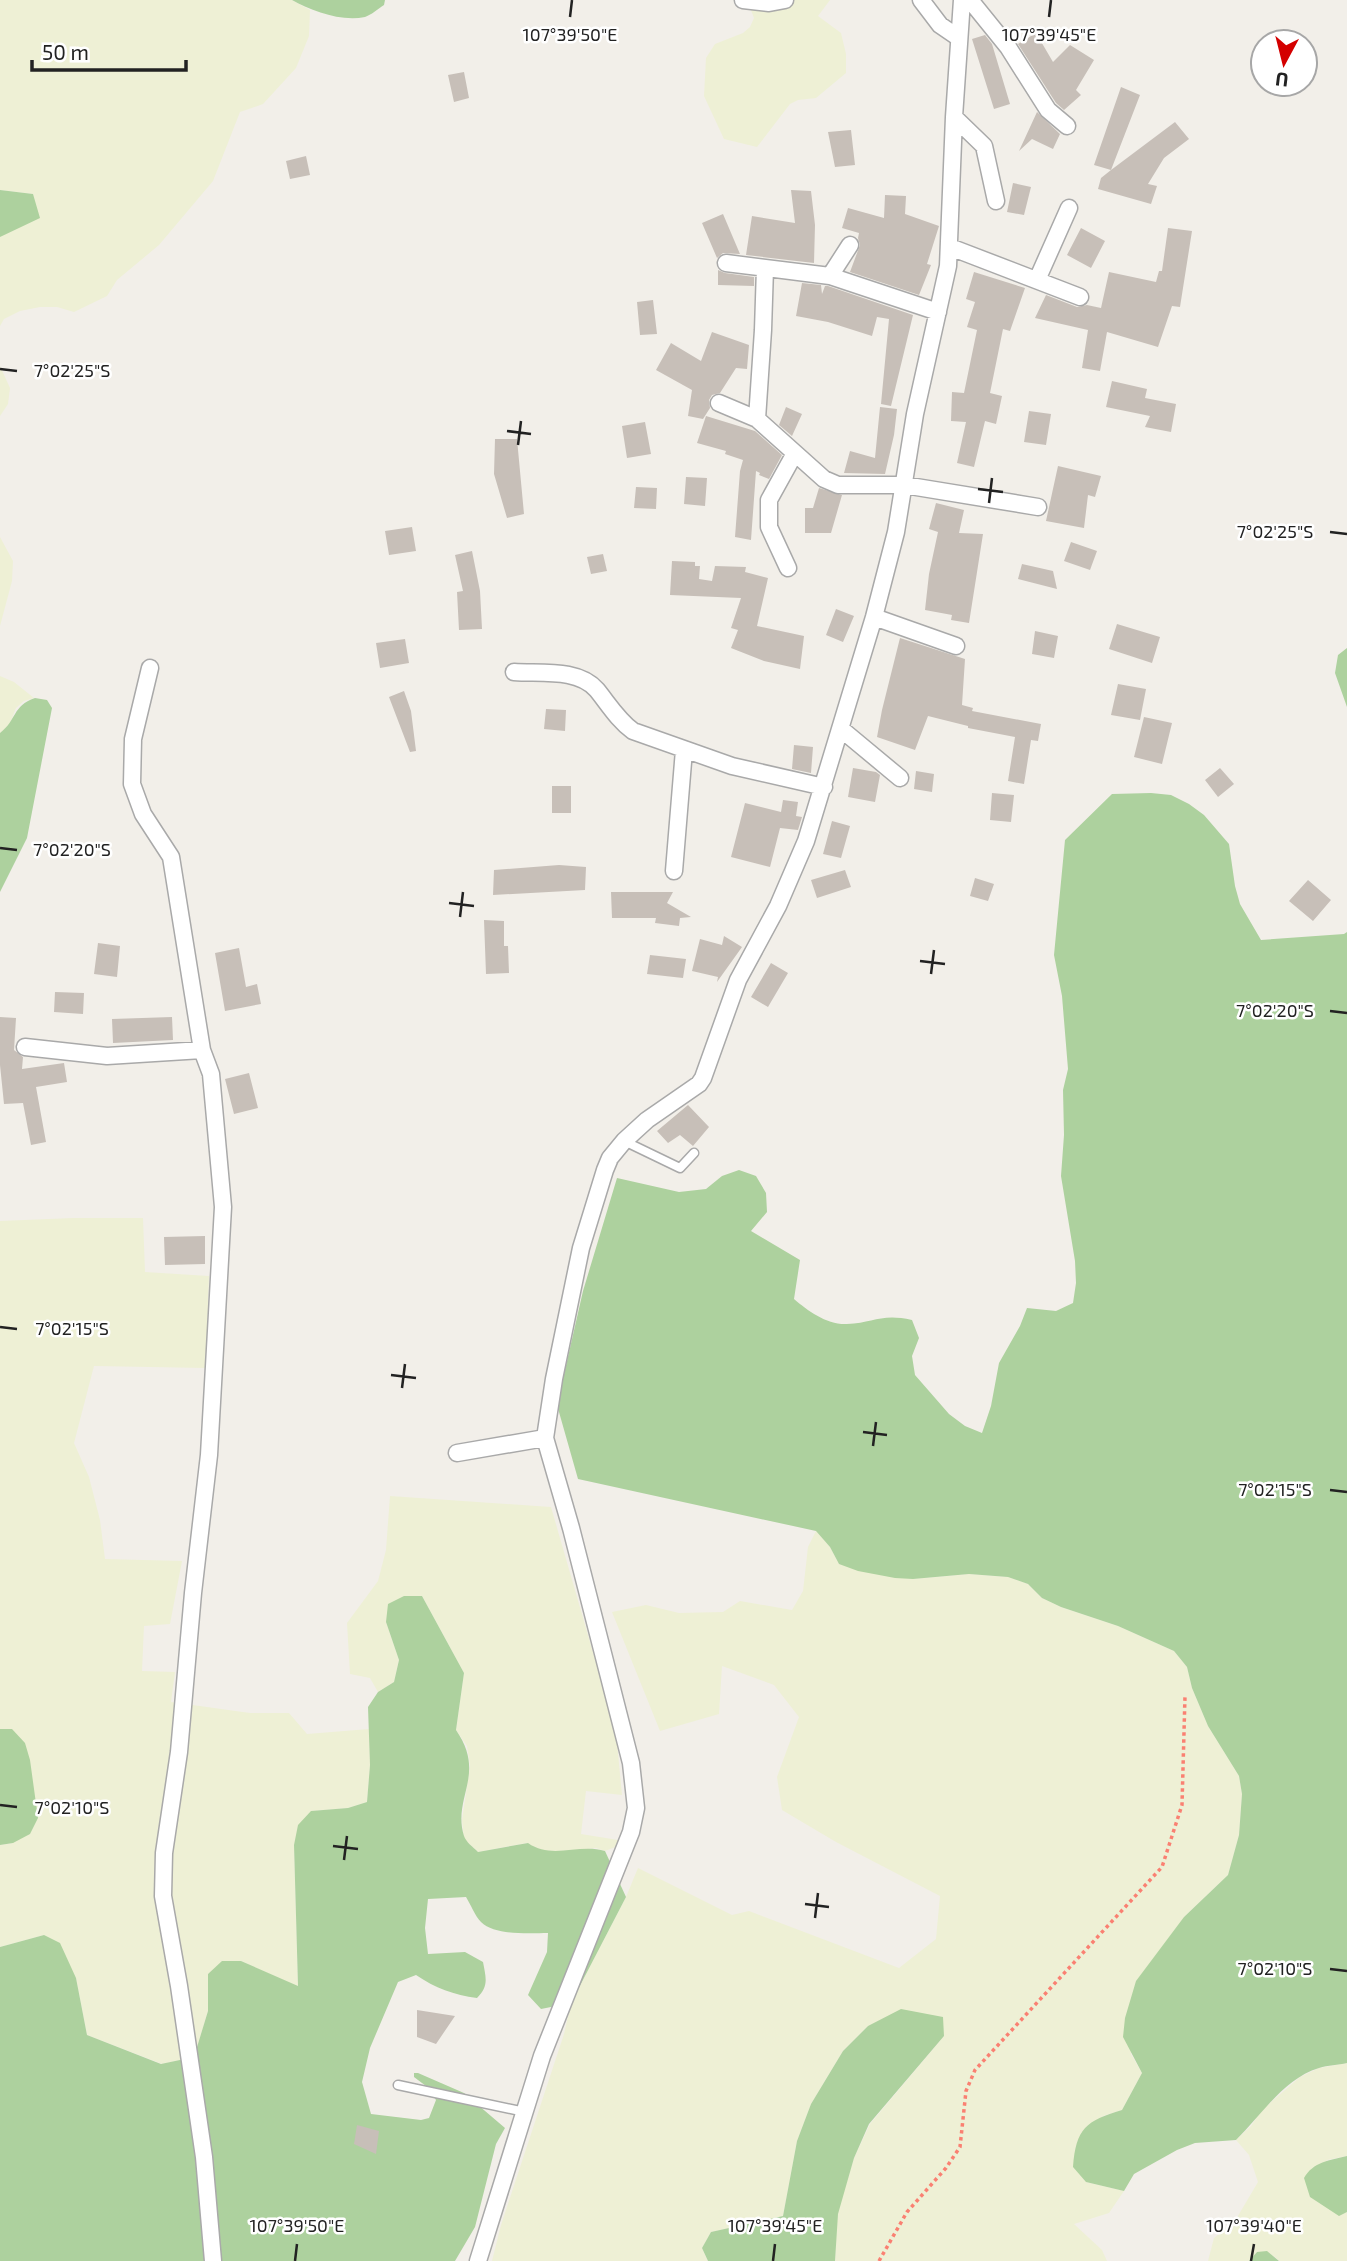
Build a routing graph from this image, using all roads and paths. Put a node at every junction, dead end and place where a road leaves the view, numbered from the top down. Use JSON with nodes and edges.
{"nodes":[{"id":1,"x":743,"y":0,"type":"edge"},
{"id":2,"x":785,"y":0,"type":"edge"},
{"id":3,"x":921,"y":0,"type":"edge"},
{"id":4,"x":962,"y":0,"type":"edge"},
{"id":5,"x":970,"y":0,"type":"edge"},
{"id":6,"x":959,"y":37,"type":"junction"},
{"id":7,"x":954,"y":117,"type":"junction"},
{"id":8,"x":1067,"y":126,"type":"dead end"},
{"id":9,"x":996,"y":201,"type":"dead end"},
{"id":10,"x":1069,"y":208,"type":"dead end"},
{"id":11,"x":850,"y":245,"type":"dead end"},
{"id":12,"x":950,"y":247,"type":"junction"},
{"id":13,"x":726,"y":263,"type":"dead end"},
{"id":14,"x":765,"y":268,"type":"junction"},
{"id":15,"x":830,"y":276,"type":"junction"},
{"id":16,"x":1037,"y":280,"type":"junction"},
{"id":17,"x":1080,"y":297,"type":"dead end"},
{"id":18,"x":938,"y":312,"type":"junction"},
{"id":19,"x":719,"y":403,"type":"dead end"},
{"id":20,"x":757,"y":419,"type":"junction"},
{"id":21,"x":795,"y":453,"type":"junction"},
{"id":22,"x":904,"y":485,"type":"junction"},
{"id":23,"x":1038,"y":507,"type":"dead end"},
{"id":24,"x":788,"y":568,"type":"dead end"},
{"id":25,"x":874,"y":617,"type":"junction"},
{"id":26,"x":956,"y":646,"type":"dead end"},
{"id":27,"x":150,"y":668,"type":"dead end"},
{"id":28,"x":514,"y":671,"type":"dead end"},
{"id":29,"x":841,"y":729,"type":"junction"},
{"id":30,"x":684,"y":750,"type":"junction"},
{"id":31,"x":900,"y":778,"type":"dead end"},
{"id":32,"x":824,"y":787,"type":"junction"},
{"id":33,"x":674,"y":871,"type":"dead end"},
{"id":34,"x":25,"y":1047,"type":"dead end"},
{"id":35,"x":202,"y":1050,"type":"junction"},
{"id":36,"x":624,"y":1142,"type":"junction"},
{"id":37,"x":694,"y":1153,"type":"dead end"},
{"id":38,"x":545,"y":1438,"type":"junction"},
{"id":39,"x":457,"y":1453,"type":"dead end"},
{"id":40,"x":1185,"y":1696,"type":"dead end"},
{"id":41,"x":398,"y":2085,"type":"dead end"},
{"id":42,"x":525,"y":2112,"type":"junction"},
{"id":43,"x":214,"y":2261,"type":"edge"},
{"id":44,"x":478,"y":2261,"type":"edge"},
{"id":45,"x":879,"y":2261,"type":"edge"}],
"edges":[{"from":1,"to":2,"type":"street"},
{"from":3,"to":6,"type":"street"},
{"from":4,"to":6,"type":"street"},
{"from":5,"to":8,"type":"street"},
{"from":6,"to":7,"type":"street"},
{"from":7,"to":9,"type":"street"},
{"from":7,"to":12,"type":"street"},
{"from":10,"to":16,"type":"street"},
{"from":11,"to":15,"type":"street"},
{"from":12,"to":16,"type":"street"},
{"from":12,"to":18,"type":"street"},
{"from":13,"to":14,"type":"street"},
{"from":14,"to":15,"type":"street"},
{"from":14,"to":20,"type":"street"},
{"from":15,"to":18,"type":"street"},
{"from":16,"to":17,"type":"street"},
{"from":18,"to":22,"type":"street"},
{"from":19,"to":20,"type":"street"},
{"from":20,"to":21,"type":"street"},
{"from":21,"to":22,"type":"street"},
{"from":21,"to":24,"type":"street"},
{"from":22,"to":23,"type":"street"},
{"from":22,"to":25,"type":"street"},
{"from":25,"to":26,"type":"street"},
{"from":25,"to":29,"type":"street"},
{"from":27,"to":35,"type":"street"},
{"from":28,"to":30,"type":"street"},
{"from":29,"to":31,"type":"street"},
{"from":29,"to":32,"type":"street"},
{"from":30,"to":32,"type":"street"},
{"from":30,"to":33,"type":"street"},
{"from":32,"to":36,"type":"street"},
{"from":34,"to":35,"type":"street"},
{"from":35,"to":43,"type":"street"},
{"from":36,"to":37,"type":"lane"},
{"from":36,"to":38,"type":"street"},
{"from":38,"to":39,"type":"street"},
{"from":38,"to":42,"type":"street"},
{"from":40,"to":45,"type":"path"},
{"from":41,"to":42,"type":"lane"},
{"from":42,"to":44,"type":"street"}]}
